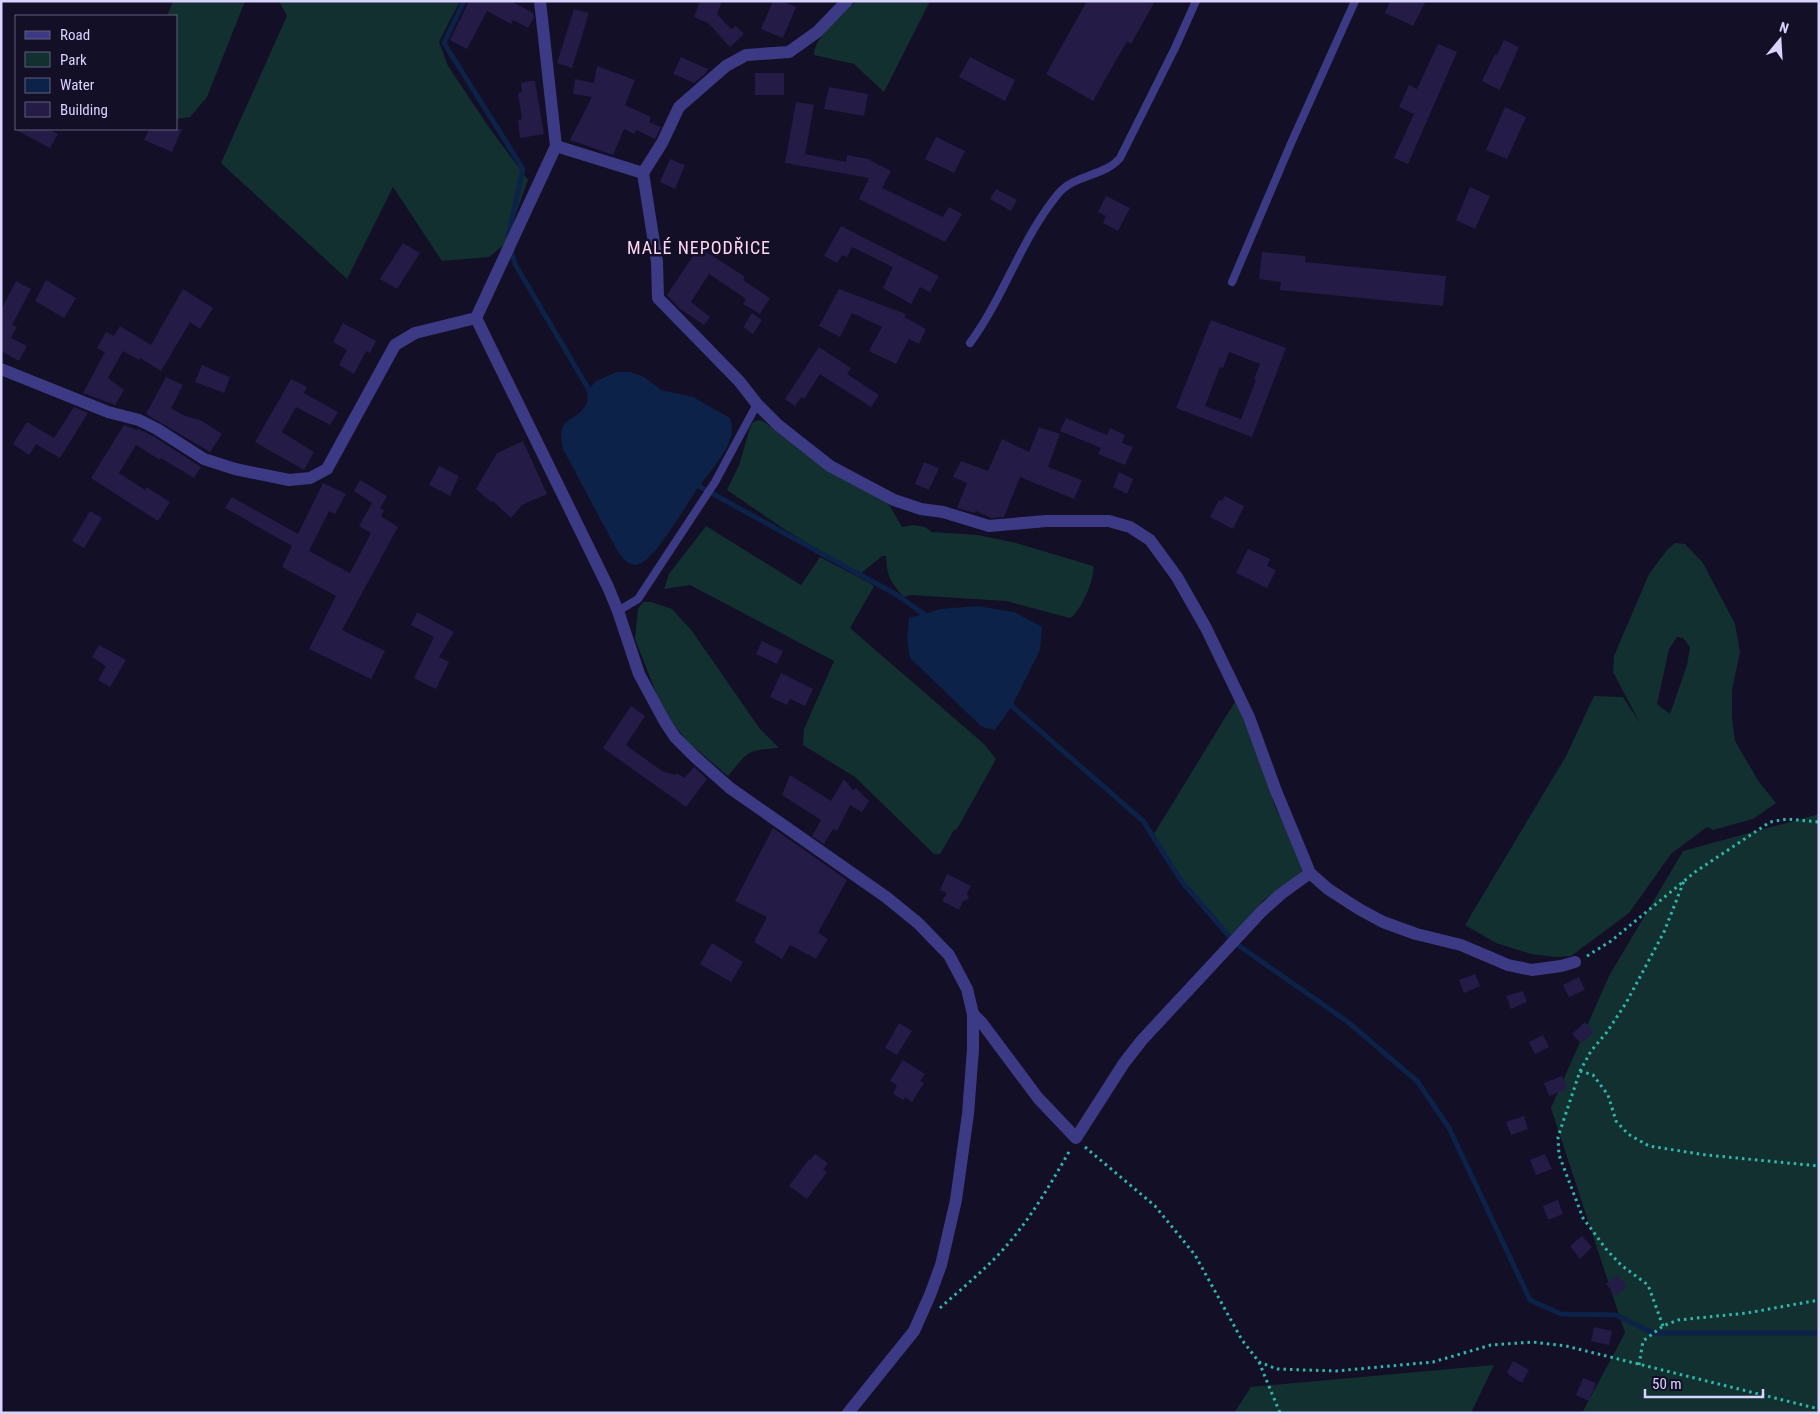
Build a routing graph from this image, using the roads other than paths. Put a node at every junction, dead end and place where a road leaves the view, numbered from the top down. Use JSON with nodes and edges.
{"nodes":[{"id":1,"x":540,"y":1,"type":"edge"},
{"id":2,"x":846,"y":1,"type":"edge"},
{"id":3,"x":1196,"y":1,"type":"edge"},
{"id":4,"x":1355,"y":1,"type":"edge"},
{"id":5,"x":556,"y":146,"type":"junction"},
{"id":6,"x":643,"y":173,"type":"junction"},
{"id":7,"x":1232,"y":282,"type":"dead end"},
{"id":8,"x":476,"y":318,"type":"junction"},
{"id":9,"x":970,"y":343,"type":"dead end"},
{"id":10,"x":1,"y":368,"type":"edge"},
{"id":11,"x":757,"y":404,"type":"junction"},
{"id":12,"x":618,"y":611,"type":"junction"},
{"id":13,"x":1310,"y":873,"type":"junction"},
{"id":14,"x":1575,"y":962,"type":"road end"},
{"id":15,"x":973,"y":1014,"type":"junction"},
{"id":16,"x":848,"y":1413,"type":"edge"}],
"edges":[{"from":1,"to":5,"type":"street"},
{"from":2,"to":6,"type":"street"},
{"from":3,"to":9,"type":"lane"},
{"from":4,"to":7,"type":"lane"},
{"from":5,"to":6,"type":"street"},
{"from":5,"to":8,"type":"street"},
{"from":6,"to":11,"type":"street"},
{"from":8,"to":10,"type":"street"},
{"from":8,"to":12,"type":"street"},
{"from":11,"to":12,"type":"lane"},
{"from":11,"to":13,"type":"street"},
{"from":12,"to":15,"type":"street"},
{"from":13,"to":14,"type":"street"},
{"from":13,"to":15,"type":"street"},
{"from":15,"to":16,"type":"street"}]}
